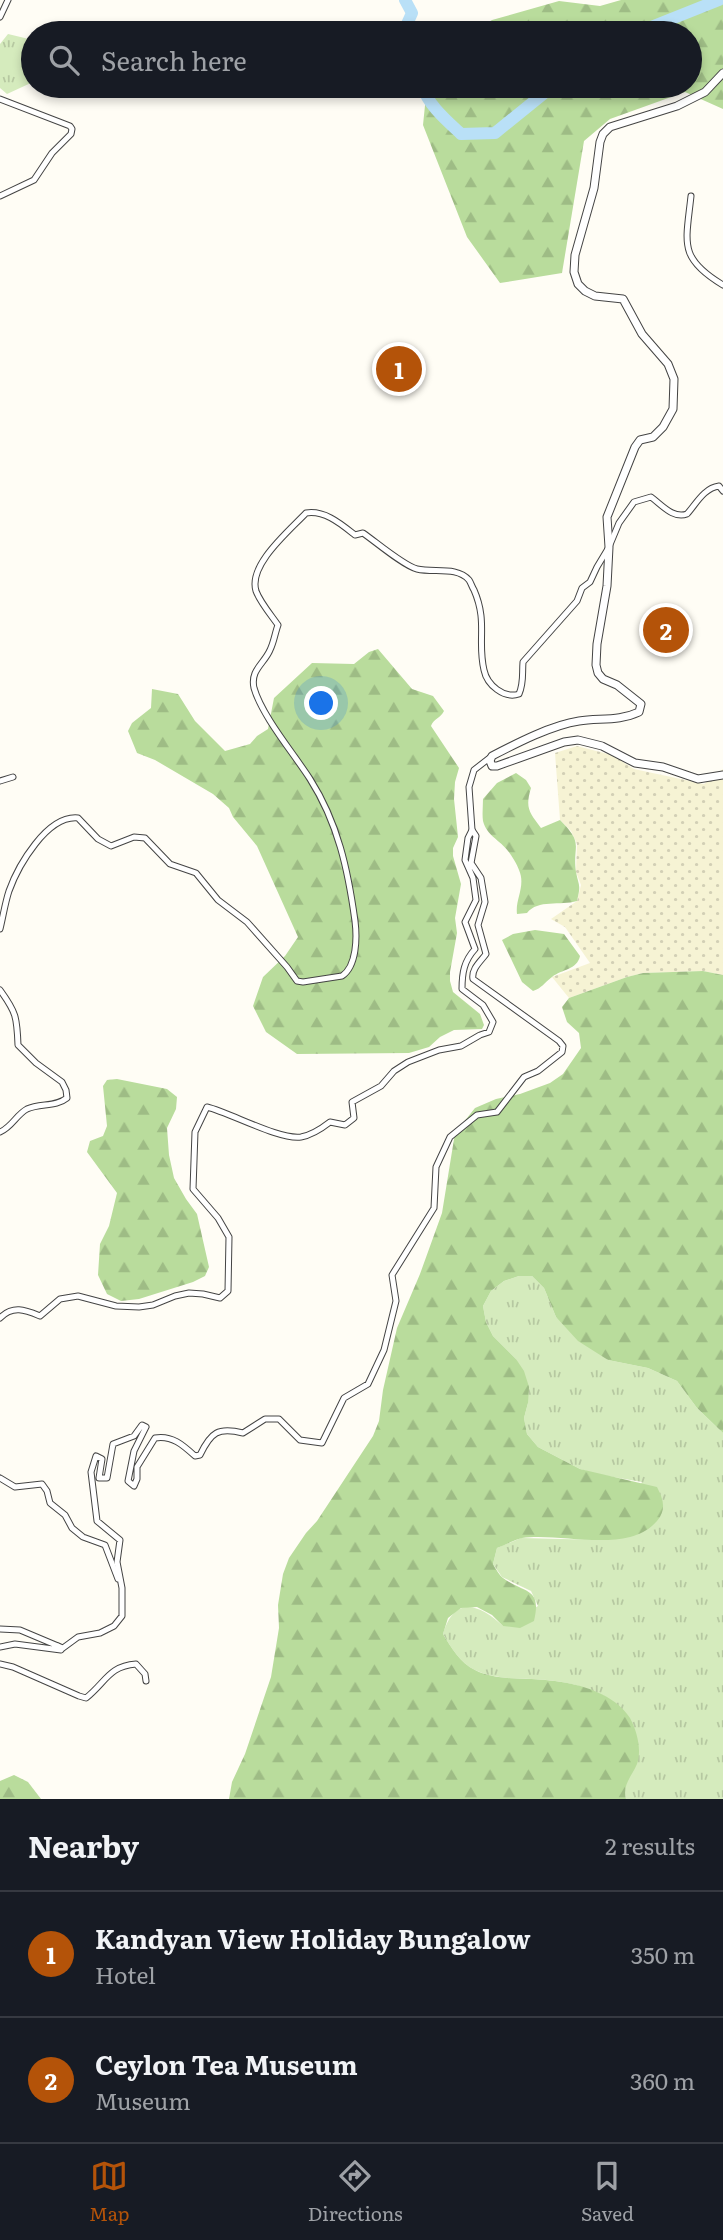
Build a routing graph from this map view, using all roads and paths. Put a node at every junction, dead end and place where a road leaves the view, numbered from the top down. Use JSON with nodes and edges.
{"nodes":[{"id":1,"x":8,"y":0,"type":"edge"},
{"id":2,"x":0,"y":17,"type":"edge"},
{"id":3,"x":723,"y":73,"type":"edge"},
{"id":4,"x":702,"y":94,"type":"edge"},
{"id":5,"x":693,"y":98,"type":"edge"},
{"id":6,"x":0,"y":99,"type":"edge"},
{"id":7,"x":0,"y":196,"type":"edge"},
{"id":8,"x":691,"y":196,"type":"dead end"},
{"id":9,"x":723,"y":285,"type":"edge"},
{"id":10,"x":723,"y":491,"type":"edge"},
{"id":11,"x":609,"y":547,"type":"junction"},
{"id":12,"x":492,"y":756,"type":"junction"},
{"id":13,"x":723,"y":775,"type":"edge"},
{"id":14,"x":13,"y":777,"type":"dead end"},
{"id":15,"x":0,"y":781,"type":"edge"},
{"id":16,"x":472,"y":830,"type":"junction"},
{"id":17,"x":0,"y":929,"type":"edge"},
{"id":18,"x":0,"y":989,"type":"edge"},
{"id":19,"x":0,"y":1132,"type":"edge"},
{"id":20,"x":0,"y":1318,"type":"edge"},
{"id":21,"x":0,"y":1478,"type":"edge"},
{"id":22,"x":122,"y":1588,"type":"junction"},
{"id":23,"x":0,"y":1629,"type":"edge"},
{"id":24,"x":58,"y":1646,"type":"junction"},
{"id":25,"x":0,"y":1647,"type":"edge"},
{"id":26,"x":0,"y":1664,"type":"edge"},
{"id":27,"x":146,"y":1681,"type":"dead end"}],
"edges":[{"from":1,"to":2,"type":"street"},
{"from":3,"to":4,"type":"street"},
{"from":5,"to":11,"type":"street"},
{"from":6,"to":7,"type":"street"},
{"from":8,"to":9,"type":"street"},
{"from":10,"to":11,"type":"street"},
{"from":11,"to":12,"type":"street"},
{"from":11,"to":17,"type":"street"},
{"from":12,"to":13,"type":"street"},
{"from":12,"to":16,"type":"street"},
{"from":14,"to":15,"type":"street"},
{"from":16,"to":20,"type":"street"},
{"from":16,"to":22,"type":"street"},
{"from":18,"to":19,"type":"street"},
{"from":21,"to":22,"type":"street"},
{"from":22,"to":24,"type":"street"},
{"from":23,"to":24,"type":"street"},
{"from":24,"to":25,"type":"street"},
{"from":26,"to":27,"type":"street"}]}
